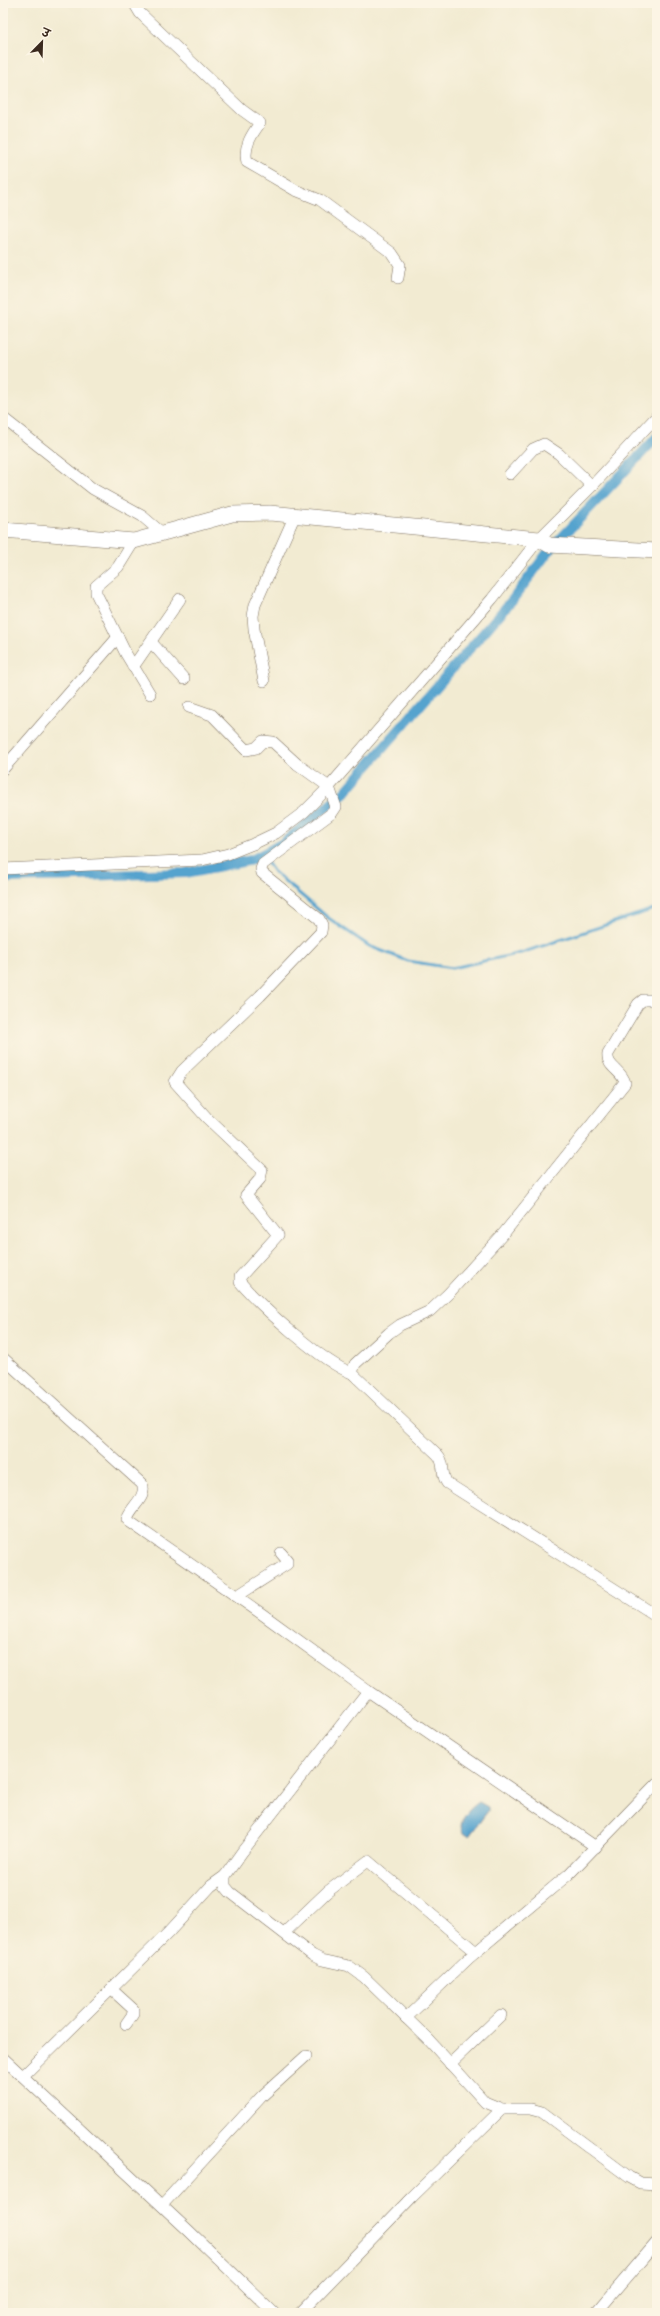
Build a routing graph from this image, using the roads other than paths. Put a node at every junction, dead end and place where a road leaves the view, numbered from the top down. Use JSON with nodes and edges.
{"nodes":[{"id":1,"x":134,"y":3,"type":"edge"},
{"id":2,"x":398,"y":278,"type":"dead end"},
{"id":3,"x":657,"y":416,"type":"edge"},
{"id":4,"x":3,"y":418,"type":"edge"},
{"id":5,"x":510,"y":474,"type":"dead end"},
{"id":6,"x":592,"y":486,"type":"junction"},
{"id":7,"x":294,"y":516,"type":"junction"},
{"id":8,"x":3,"y":530,"type":"edge"},
{"id":9,"x":162,"y":534,"type":"junction"},
{"id":10,"x":134,"y":541,"type":"junction"},
{"id":11,"x":549,"y":543,"type":"junction"},
{"id":12,"x":657,"y":551,"type":"edge"},
{"id":13,"x":180,"y":599,"type":"dead end"},
{"id":14,"x":118,"y":637,"type":"junction"},
{"id":15,"x":151,"y":642,"type":"junction"},
{"id":16,"x":133,"y":667,"type":"junction"},
{"id":17,"x":184,"y":679,"type":"dead end"},
{"id":18,"x":264,"y":681,"type":"dead end"},
{"id":19,"x":150,"y":694,"type":"dead end"},
{"id":20,"x":190,"y":707,"type":"dead end"},
{"id":21,"x":3,"y":769,"type":"edge"},
{"id":22,"x":330,"y":791,"type":"junction"},
{"id":23,"x":3,"y":868,"type":"edge"},
{"id":24,"x":657,"y":1000,"type":"edge"},
{"id":25,"x":3,"y":1358,"type":"edge"},
{"id":26,"x":352,"y":1372,"type":"junction"},
{"id":27,"x":281,"y":1553,"type":"dead end"},
{"id":28,"x":237,"y":1596,"type":"junction"},
{"id":29,"x":657,"y":1616,"type":"edge"},
{"id":30,"x":368,"y":1692,"type":"junction"},
{"id":31,"x":657,"y":1783,"type":"edge"},
{"id":32,"x":596,"y":1847,"type":"junction"},
{"id":33,"x":225,"y":1876,"type":"junction"},
{"id":34,"x":284,"y":1933,"type":"junction"},
{"id":35,"x":476,"y":1952,"type":"junction"},
{"id":36,"x":111,"y":1989,"type":"junction"},
{"id":37,"x":501,"y":2015,"type":"dead end"},
{"id":38,"x":406,"y":2018,"type":"junction"},
{"id":39,"x":126,"y":2024,"type":"dead end"},
{"id":40,"x":306,"y":2056,"type":"dead end"},
{"id":41,"x":3,"y":2058,"type":"edge"},
{"id":42,"x":450,"y":2064,"type":"junction"},
{"id":43,"x":23,"y":2076,"type":"junction"},
{"id":44,"x":502,"y":2109,"type":"junction"},
{"id":45,"x":657,"y":2184,"type":"edge"},
{"id":46,"x":162,"y":2205,"type":"junction"},
{"id":47,"x":657,"y":2242,"type":"edge"},
{"id":48,"x":274,"y":2313,"type":"edge"},
{"id":49,"x":300,"y":2313,"type":"edge"},
{"id":50,"x":596,"y":2313,"type":"edge"}],
"edges":[{"from":1,"to":2,"type":"street"},
{"from":3,"to":6,"type":"street"},
{"from":4,"to":9,"type":"street"},
{"from":5,"to":6,"type":"street"},
{"from":6,"to":11,"type":"street"},
{"from":7,"to":9,"type":"main road"},
{"from":7,"to":11,"type":"main road"},
{"from":7,"to":18,"type":"street"},
{"from":8,"to":10,"type":"main road"},
{"from":9,"to":10,"type":"main road"},
{"from":10,"to":14,"type":"street"},
{"from":11,"to":12,"type":"main road"},
{"from":11,"to":22,"type":"street"},
{"from":13,"to":15,"type":"street"},
{"from":14,"to":16,"type":"street"},
{"from":14,"to":21,"type":"street"},
{"from":15,"to":16,"type":"street"},
{"from":15,"to":17,"type":"street"},
{"from":16,"to":19,"type":"street"},
{"from":20,"to":22,"type":"street"},
{"from":22,"to":23,"type":"street"},
{"from":22,"to":26,"type":"street"},
{"from":24,"to":26,"type":"street"},
{"from":25,"to":28,"type":"street"},
{"from":26,"to":29,"type":"street"},
{"from":27,"to":28,"type":"street"},
{"from":28,"to":30,"type":"street"},
{"from":30,"to":32,"type":"street"},
{"from":30,"to":33,"type":"street"},
{"from":31,"to":32,"type":"street"},
{"from":32,"to":35,"type":"street"},
{"from":33,"to":34,"type":"street"},
{"from":33,"to":36,"type":"street"},
{"from":34,"to":35,"type":"street"},
{"from":34,"to":38,"type":"street"},
{"from":35,"to":38,"type":"street"},
{"from":36,"to":39,"type":"street"},
{"from":36,"to":43,"type":"street"},
{"from":37,"to":42,"type":"street"},
{"from":38,"to":42,"type":"street"},
{"from":40,"to":46,"type":"street"},
{"from":41,"to":43,"type":"street"},
{"from":42,"to":44,"type":"street"},
{"from":43,"to":46,"type":"street"},
{"from":44,"to":45,"type":"street"},
{"from":44,"to":49,"type":"street"},
{"from":46,"to":48,"type":"street"},
{"from":47,"to":50,"type":"street"}]}
